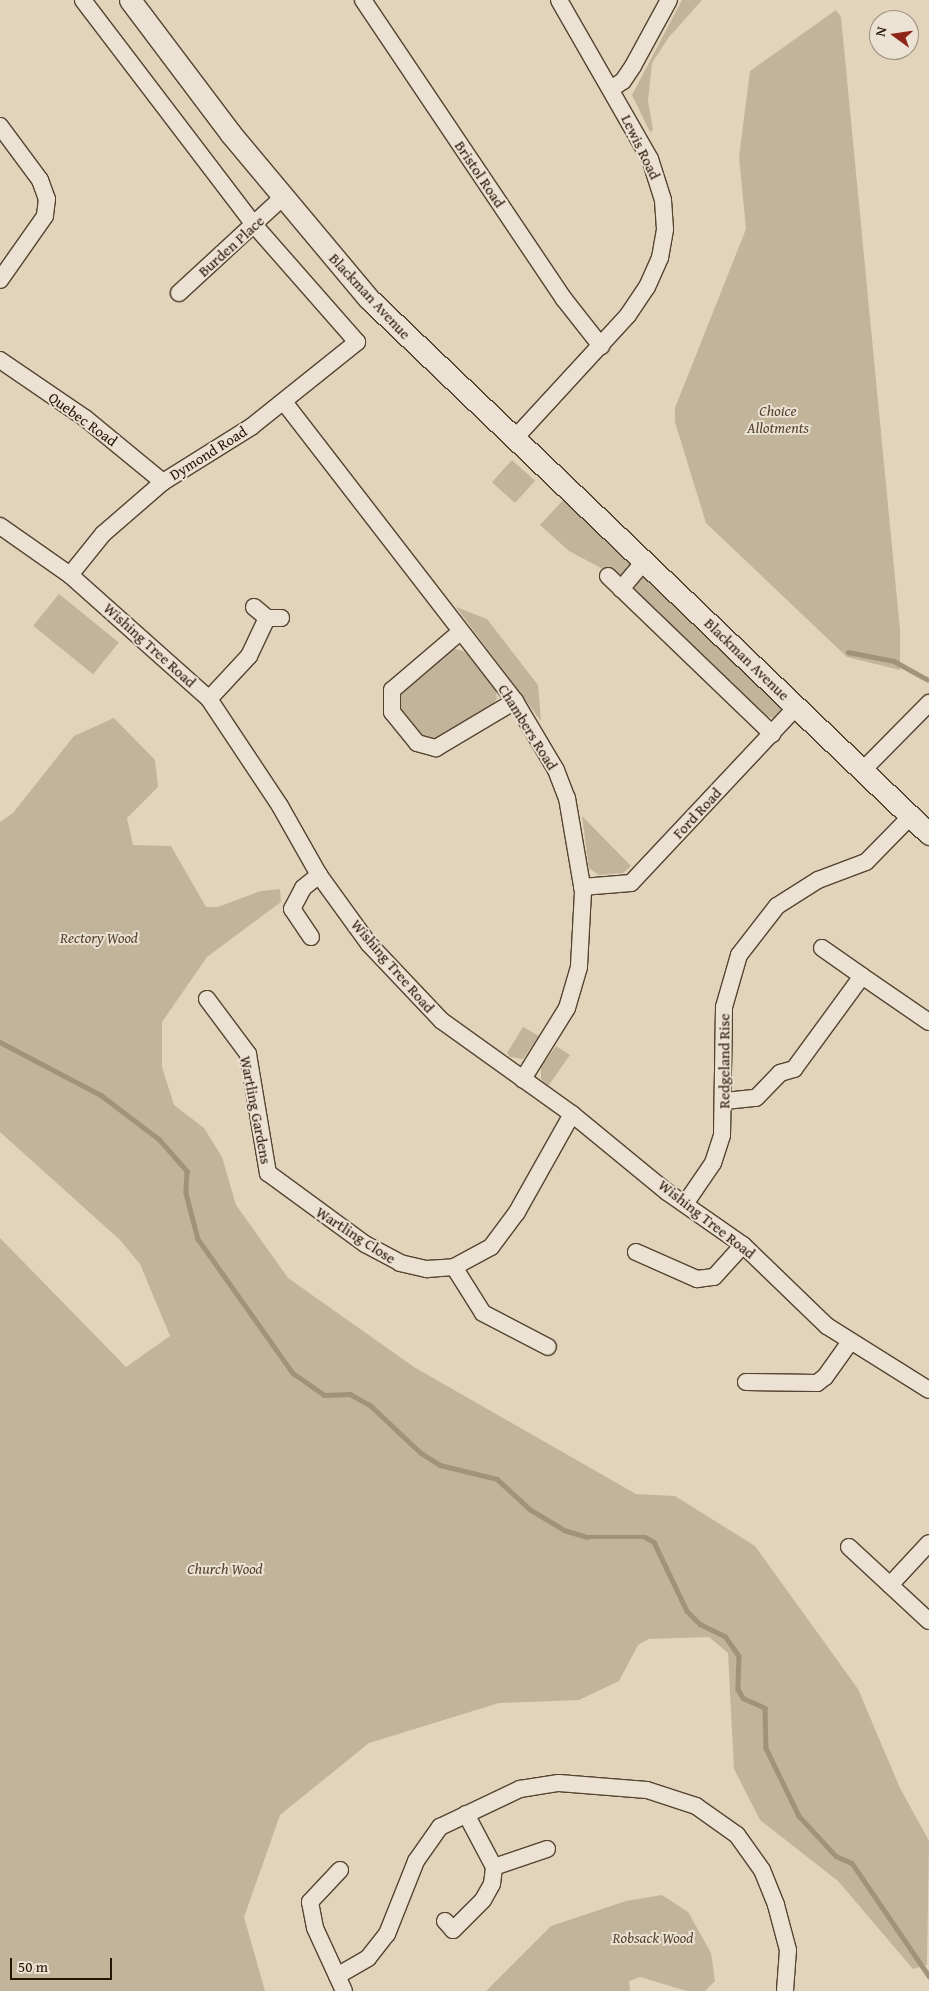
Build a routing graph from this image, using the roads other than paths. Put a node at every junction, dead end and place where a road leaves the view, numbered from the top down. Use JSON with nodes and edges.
{"nodes":[{"id":1,"x":83,"y":0,"type":"edge"},
{"id":2,"x":130,"y":0,"type":"edge"},
{"id":3,"x":363,"y":0,"type":"edge"},
{"id":4,"x":559,"y":0,"type":"edge"},
{"id":5,"x":669,"y":0,"type":"edge"},
{"id":6,"x":611,"y":89,"type":"junction"},
{"id":7,"x":0,"y":126,"type":"edge"},
{"id":8,"x":282,"y":198,"type":"junction"},
{"id":9,"x":255,"y":226,"type":"junction"},
{"id":10,"x":0,"y":280,"type":"edge"},
{"id":11,"x":179,"y":293,"type":"dead end"},
{"id":12,"x":601,"y":346,"type":"junction"},
{"id":13,"x":0,"y":360,"type":"edge"},
{"id":14,"x":284,"y":402,"type":"junction"},
{"id":15,"x":515,"y":438,"type":"junction"},
{"id":16,"x":163,"y":482,"type":"junction"},
{"id":17,"x":0,"y":526,"type":"edge"},
{"id":18,"x":644,"y":562,"type":"junction"},
{"id":19,"x":70,"y":575,"type":"junction"},
{"id":20,"x":608,"y":576,"type":"dead end"},
{"id":21,"x":621,"y":589,"type":"junction"},
{"id":22,"x":254,"y":607,"type":"dead end"},
{"id":23,"x":460,"y":632,"type":"junction"},
{"id":24,"x":209,"y":699,"type":"junction"},
{"id":25,"x":515,"y":701,"type":"junction"},
{"id":26,"x":929,"y":703,"type":"edge"},
{"id":27,"x":797,"y":706,"type":"junction"},
{"id":28,"x":772,"y":734,"type":"junction"},
{"id":29,"x":856,"y":763,"type":"junction"},
{"id":30,"x":911,"y":816,"type":"junction"},
{"id":31,"x":929,"y":834,"type":"edge"},
{"id":32,"x":319,"y":875,"type":"junction"},
{"id":33,"x":582,"y":888,"type":"junction"},
{"id":34,"x":311,"y":937,"type":"dead end"},
{"id":35,"x":822,"y":948,"type":"dead end"},
{"id":36,"x":862,"y":976,"type":"junction"},
{"id":37,"x":207,"y":1000,"type":"dead end"},
{"id":38,"x":929,"y":1022,"type":"edge"},
{"id":39,"x":523,"y":1079,"type":"junction"},
{"id":40,"x":725,"y":1101,"type":"junction"},
{"id":41,"x":572,"y":1114,"type":"junction"},
{"id":42,"x":268,"y":1173,"type":"joint"},
{"id":43,"x":685,"y":1204,"type":"junction"},
{"id":44,"x":743,"y":1245,"type":"junction"},
{"id":45,"x":636,"y":1252,"type":"dead end"},
{"id":46,"x":454,"y":1267,"type":"junction"},
{"id":47,"x":850,"y":1342,"type":"junction"},
{"id":48,"x":548,"y":1347,"type":"dead end"},
{"id":49,"x":746,"y":1382,"type":"dead end"},
{"id":50,"x":929,"y":1390,"type":"edge"},
{"id":51,"x":929,"y":1543,"type":"edge"},
{"id":52,"x":849,"y":1548,"type":"dead end"},
{"id":53,"x":890,"y":1585,"type":"junction"},
{"id":54,"x":929,"y":1621,"type":"edge"},
{"id":55,"x":466,"y":1814,"type":"junction"},
{"id":56,"x":547,"y":1849,"type":"dead end"},
{"id":57,"x":494,"y":1867,"type":"junction"},
{"id":58,"x":340,"y":1870,"type":"dead end"},
{"id":59,"x":445,"y":1921,"type":"dead end"},
{"id":60,"x":338,"y":1976,"type":"junction"},
{"id":61,"x":344,"y":1991,"type":"edge"},
{"id":62,"x":785,"y":1991,"type":"edge"}],
"edges":[{"from":1,"to":9,"type":"street"},
{"from":2,"to":8,"type":"street","name":"Blackman Avenue"},
{"from":3,"to":12,"type":"street","name":"Bristol Road"},
{"from":4,"to":6,"type":"street","name":"Lewis Road"},
{"from":5,"to":6,"type":"street"},
{"from":6,"to":12,"type":"street","name":"Lewis Road"},
{"from":7,"to":10,"type":"street"},
{"from":8,"to":9,"type":"street","name":"Burden Place"},
{"from":8,"to":15,"type":"street","name":"Blackman Avenue"},
{"from":9,"to":11,"type":"street","name":"Burden Place"},
{"from":9,"to":14,"type":"street","name":"Dymond Road"},
{"from":12,"to":15,"type":"street","name":"Lewis Road"},
{"from":13,"to":16,"type":"street","name":"Quebec Road"},
{"from":14,"to":16,"type":"street","name":"Dymond Road"},
{"from":14,"to":23,"type":"street","name":"Chambers Road"},
{"from":15,"to":18,"type":"street","name":"Blackman Avenue"},
{"from":16,"to":19,"type":"street","name":"Dymond Road"},
{"from":17,"to":19,"type":"street","name":"Wishing Tree Road"},
{"from":18,"to":21,"type":"street"},
{"from":18,"to":27,"type":"street","name":"Blackman Avenue"},
{"from":19,"to":24,"type":"street","name":"Wishing Tree Road"},
{"from":20,"to":21,"type":"street"},
{"from":21,"to":28,"type":"street"},
{"from":22,"to":24,"type":"street"},
{"from":23,"to":25,"type":"street","name":"Chambers Road"},
{"from":23,"to":25,"type":"street"},
{"from":24,"to":32,"type":"street","name":"Wishing Tree Road"},
{"from":25,"to":33,"type":"street","name":"Chambers Road"},
{"from":26,"to":29,"type":"street"},
{"from":27,"to":28,"type":"street","name":"Ford Road"},
{"from":27,"to":29,"type":"street","name":"Blackman Avenue"},
{"from":28,"to":33,"type":"street","name":"Ford Road"},
{"from":29,"to":30,"type":"street","name":"Blackman Avenue"},
{"from":30,"to":31,"type":"street","name":"Blackman Avenue"},
{"from":30,"to":40,"type":"street","name":"Redgeland Rise"},
{"from":32,"to":34,"type":"street"},
{"from":32,"to":39,"type":"street","name":"Wishing Tree Road"},
{"from":33,"to":39,"type":"street","name":"Chambers Road"},
{"from":35,"to":36,"type":"street"},
{"from":36,"to":38,"type":"street"},
{"from":36,"to":40,"type":"street"},
{"from":37,"to":42,"type":"street","name":"Wartling Gardens"},
{"from":39,"to":41,"type":"street","name":"Wishing Tree Road"},
{"from":40,"to":43,"type":"street","name":"Redgeland Rise"},
{"from":41,"to":43,"type":"street","name":"Wishing Tree Road"},
{"from":41,"to":46,"type":"street","name":"Wartling Close"},
{"from":42,"to":46,"type":"street","name":"Wartling Close"},
{"from":43,"to":44,"type":"street","name":"Wishing Tree Road"},
{"from":44,"to":45,"type":"street"},
{"from":44,"to":47,"type":"street","name":"Wishing Tree Road"},
{"from":46,"to":48,"type":"street"},
{"from":47,"to":49,"type":"street"},
{"from":47,"to":50,"type":"street","name":"Wishing Tree Road"},
{"from":51,"to":53,"type":"street"},
{"from":52,"to":53,"type":"street"},
{"from":53,"to":54,"type":"street"},
{"from":55,"to":57,"type":"street"},
{"from":55,"to":60,"type":"street"},
{"from":55,"to":62,"type":"street"},
{"from":56,"to":57,"type":"street"},
{"from":57,"to":59,"type":"street"},
{"from":58,"to":60,"type":"street"},
{"from":60,"to":61,"type":"street"}]}
